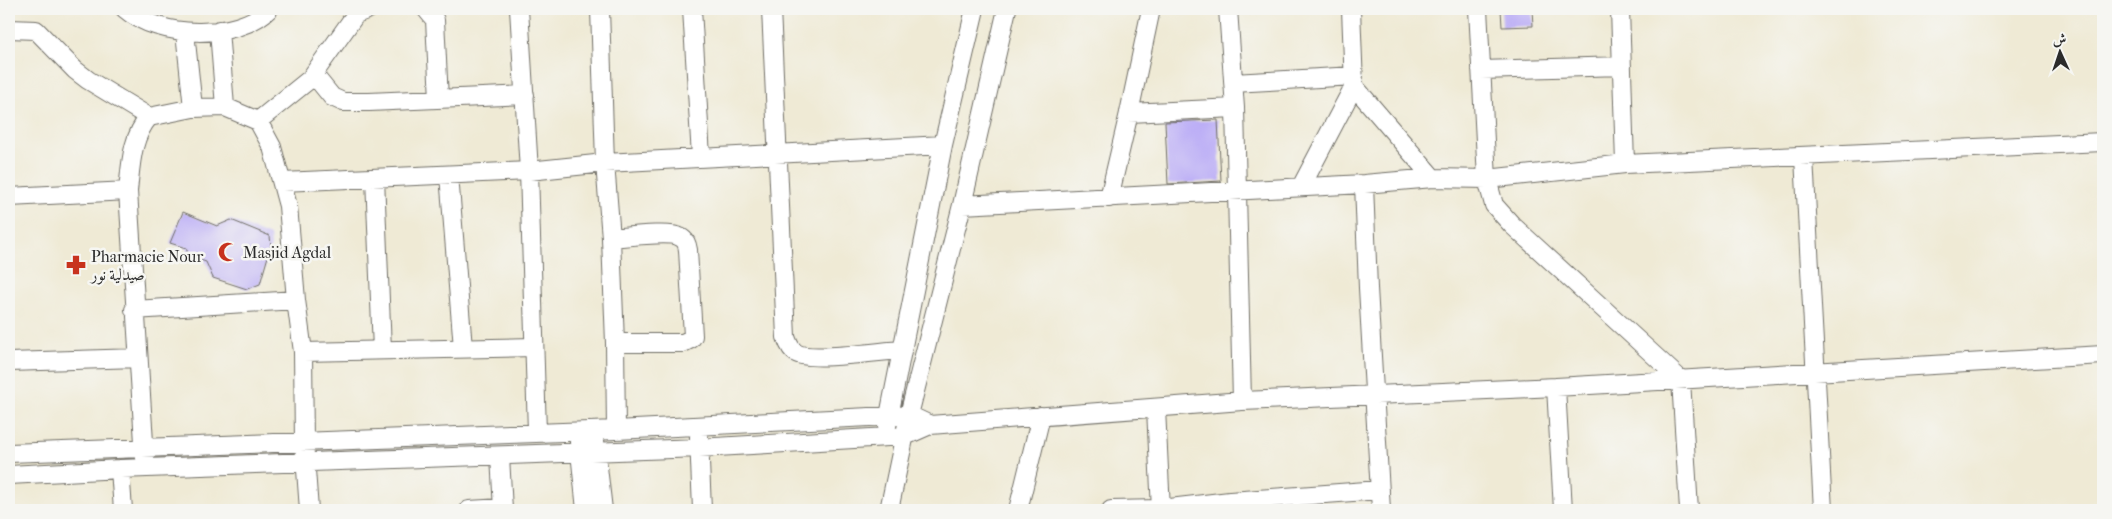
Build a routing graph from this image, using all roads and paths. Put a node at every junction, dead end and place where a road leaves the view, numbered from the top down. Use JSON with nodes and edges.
{"nodes":[{"id":1,"x":125,"y":9,"type":"edge"},
{"id":2,"x":269,"y":9,"type":"edge"},
{"id":3,"x":369,"y":9,"type":"edge"},
{"id":4,"x":426,"y":9,"type":"edge"},
{"id":5,"x":519,"y":9,"type":"edge"},
{"id":6,"x":600,"y":9,"type":"edge"},
{"id":7,"x":692,"y":9,"type":"edge"},
{"id":8,"x":771,"y":9,"type":"edge"},
{"id":9,"x":976,"y":9,"type":"edge"},
{"id":10,"x":1007,"y":9,"type":"edge"},
{"id":11,"x":1150,"y":9,"type":"edge"},
{"id":12,"x":1228,"y":9,"type":"edge"},
{"id":13,"x":1351,"y":9,"type":"edge"},
{"id":14,"x":1478,"y":9,"type":"edge"},
{"id":15,"x":1620,"y":9,"type":"edge"},
{"id":16,"x":9,"y":29,"type":"edge"},
{"id":17,"x":219,"y":30,"type":"junction"},
{"id":18,"x":185,"y":32,"type":"junction"},
{"id":19,"x":1622,"y":66,"type":"junction"},
{"id":20,"x":1481,"y":70,"type":"junction"},
{"id":21,"x":310,"y":79,"type":"junction"},
{"id":22,"x":1354,"y":81,"type":"junction"},
{"id":23,"x":1232,"y":83,"type":"junction"},
{"id":24,"x":526,"y":95,"type":"junction"},
{"id":25,"x":439,"y":99,"type":"junction"},
{"id":26,"x":225,"y":107,"type":"junction"},
{"id":27,"x":193,"y":108,"type":"junction"},
{"id":28,"x":1235,"y":108,"type":"junction"},
{"id":29,"x":1129,"y":113,"type":"junction"},
{"id":30,"x":149,"y":117,"type":"junction"},
{"id":31,"x":258,"y":121,"type":"junction"},
{"id":32,"x":2103,"y":142,"type":"edge"},
{"id":33,"x":943,"y":145,"type":"junction"},
{"id":34,"x":778,"y":154,"type":"junction"},
{"id":35,"x":701,"y":157,"type":"junction"},
{"id":36,"x":1804,"y":157,"type":"junction"},
{"id":37,"x":604,"y":163,"type":"junction"},
{"id":38,"x":1625,"y":164,"type":"junction"},
{"id":39,"x":529,"y":171,"type":"junction"},
{"id":40,"x":449,"y":175,"type":"junction"},
{"id":41,"x":375,"y":178,"type":"junction"},
{"id":42,"x":1433,"y":178,"type":"junction"},
{"id":43,"x":1487,"y":179,"type":"junction"},
{"id":44,"x":282,"y":182,"type":"junction"},
{"id":45,"x":1364,"y":184,"type":"junction"},
{"id":46,"x":1301,"y":187,"type":"junction"},
{"id":47,"x":1237,"y":190,"type":"junction"},
{"id":48,"x":128,"y":191,"type":"junction"},
{"id":49,"x":9,"y":197,"type":"edge"},
{"id":50,"x":1109,"y":198,"type":"junction"},
{"id":51,"x":962,"y":205,"type":"junction"},
{"id":52,"x":611,"y":238,"type":"junction"},
{"id":53,"x":296,"y":300,"type":"junction"},
{"id":54,"x":134,"y":310,"type":"junction"},
{"id":55,"x":615,"y":343,"type":"junction"},
{"id":56,"x":534,"y":346,"type":"junction"},
{"id":57,"x":463,"y":348,"type":"junction"},
{"id":58,"x":382,"y":350,"type":"junction"},
{"id":59,"x":901,"y":350,"type":"junction"},
{"id":60,"x":303,"y":352,"type":"junction"},
{"id":61,"x":2103,"y":355,"type":"edge"},
{"id":62,"x":138,"y":358,"type":"junction"},
{"id":63,"x":9,"y":362,"type":"edge"},
{"id":64,"x":1816,"y":372,"type":"junction"},
{"id":65,"x":1681,"y":380,"type":"junction"},
{"id":66,"x":1556,"y":387,"type":"junction"},
{"id":67,"x":1375,"y":395,"type":"junction"},
{"id":68,"x":1242,"y":401,"type":"junction"},
{"id":69,"x":1156,"y":409,"type":"junction"},
{"id":70,"x":909,"y":415,"type":"junction"},
{"id":71,"x":889,"y":416,"type":"junction"},
{"id":72,"x":1042,"y":416,"type":"junction"},
{"id":73,"x":930,"y":425,"type":"junction"},
{"id":74,"x":700,"y":426,"type":"junction"},
{"id":75,"x":616,"y":430,"type":"junction"},
{"id":76,"x":587,"y":431,"type":"junction"},
{"id":77,"x":537,"y":432,"type":"junction"},
{"id":78,"x":905,"y":436,"type":"junction"},
{"id":79,"x":885,"y":437,"type":"junction"},
{"id":80,"x":304,"y":443,"type":"junction"},
{"id":81,"x":144,"y":448,"type":"junction"},
{"id":82,"x":699,"y":448,"type":"junction"},
{"id":83,"x":588,"y":452,"type":"junction"},
{"id":84,"x":9,"y":453,"type":"edge"},
{"id":85,"x":500,"y":456,"type":"junction"},
{"id":86,"x":305,"y":463,"type":"junction"},
{"id":87,"x":146,"y":468,"type":"junction"},
{"id":88,"x":120,"y":469,"type":"junction"},
{"id":89,"x":9,"y":475,"type":"edge"},
{"id":90,"x":1380,"y":490,"type":"junction"},
{"id":91,"x":1292,"y":503,"type":"edge"},
{"id":92,"x":1230,"y":506,"type":"edge"},
{"id":93,"x":503,"y":509,"type":"edge"},
{"id":94,"x":123,"y":510,"type":"edge"},
{"id":95,"x":309,"y":510,"type":"edge"},
{"id":96,"x":469,"y":510,"type":"edge"},
{"id":97,"x":586,"y":510,"type":"edge"},
{"id":98,"x":603,"y":510,"type":"edge"},
{"id":99,"x":702,"y":510,"type":"edge"},
{"id":100,"x":888,"y":510,"type":"edge"},
{"id":101,"x":1018,"y":510,"type":"edge"},
{"id":102,"x":1111,"y":510,"type":"edge"},
{"id":103,"x":1161,"y":510,"type":"edge"},
{"id":104,"x":1381,"y":510,"type":"edge"},
{"id":105,"x":1563,"y":510,"type":"edge"},
{"id":106,"x":1688,"y":510,"type":"edge"},
{"id":107,"x":1823,"y":510,"type":"edge"}],
"edges":[{"from":1,"to":18,"type":"street"},
{"from":2,"to":17,"type":"street"},
{"from":3,"to":21,"type":"street"},
{"from":4,"to":25,"type":"street"},
{"from":5,"to":24,"type":"street"},
{"from":6,"to":37,"type":"street"},
{"from":7,"to":35,"type":"street"},
{"from":8,"to":34,"type":"street"},
{"from":9,"to":33,"type":"street"},
{"from":10,"to":51,"type":"street"},
{"from":11,"to":29,"type":"street"},
{"from":12,"to":23,"type":"street"},
{"from":13,"to":22,"type":"street"},
{"from":14,"to":20,"type":"street"},
{"from":15,"to":19,"type":"street"},
{"from":16,"to":30,"type":"street"},
{"from":17,"to":18,"type":"street"},
{"from":17,"to":26,"type":"street"},
{"from":18,"to":27,"type":"street"},
{"from":19,"to":20,"type":"street"},
{"from":19,"to":38,"type":"street"},
{"from":20,"to":43,"type":"street"},
{"from":21,"to":25,"type":"street"},
{"from":21,"to":31,"type":"street"},
{"from":22,"to":23,"type":"street"},
{"from":22,"to":42,"type":"street"},
{"from":22,"to":46,"type":"street"},
{"from":23,"to":28,"type":"street"},
{"from":24,"to":25,"type":"street"},
{"from":24,"to":39,"type":"street"},
{"from":26,"to":27,"type":"street"},
{"from":26,"to":31,"type":"street"},
{"from":27,"to":30,"type":"street"},
{"from":28,"to":29,"type":"street"},
{"from":28,"to":47,"type":"street"},
{"from":29,"to":50,"type":"street"},
{"from":30,"to":48,"type":"street"},
{"from":31,"to":44,"type":"street"},
{"from":32,"to":36,"type":"street"},
{"from":33,"to":34,"type":"street"},
{"from":33,"to":59,"type":"street"},
{"from":34,"to":35,"type":"street"},
{"from":34,"to":59,"type":"street"},
{"from":35,"to":37,"type":"street"},
{"from":36,"to":38,"type":"street"},
{"from":36,"to":64,"type":"street"},
{"from":37,"to":39,"type":"street"},
{"from":37,"to":52,"type":"street"},
{"from":38,"to":43,"type":"street"},
{"from":39,"to":40,"type":"street"},
{"from":39,"to":56,"type":"street"},
{"from":40,"to":41,"type":"street"},
{"from":40,"to":57,"type":"street"},
{"from":41,"to":44,"type":"street"},
{"from":41,"to":58,"type":"street"},
{"from":42,"to":43,"type":"street"},
{"from":42,"to":45,"type":"street"},
{"from":43,"to":65,"type":"street"},
{"from":44,"to":53,"type":"street"},
{"from":45,"to":46,"type":"street"},
{"from":45,"to":67,"type":"street"},
{"from":46,"to":47,"type":"street"},
{"from":47,"to":50,"type":"street"},
{"from":47,"to":68,"type":"street"},
{"from":48,"to":49,"type":"street"},
{"from":48,"to":54,"type":"street"},
{"from":50,"to":51,"type":"street"},
{"from":51,"to":70,"type":"street"},
{"from":52,"to":55,"type":"street"},
{"from":52,"to":55,"type":"street"},
{"from":53,"to":54,"type":"street"},
{"from":53,"to":60,"type":"street"},
{"from":54,"to":62,"type":"street"},
{"from":55,"to":75,"type":"street"},
{"from":56,"to":57,"type":"street"},
{"from":56,"to":77,"type":"street"},
{"from":57,"to":58,"type":"street"},
{"from":58,"to":60,"type":"street"},
{"from":59,"to":71,"type":"street"},
{"from":60,"to":80,"type":"street"},
{"from":61,"to":64,"type":"street"},
{"from":62,"to":63,"type":"street"},
{"from":62,"to":81,"type":"street"},
{"from":64,"to":65,"type":"street"},
{"from":64,"to":107,"type":"street"},
{"from":65,"to":66,"type":"street"},
{"from":65,"to":106,"type":"street"},
{"from":66,"to":67,"type":"street"},
{"from":66,"to":105,"type":"street"},
{"from":67,"to":68,"type":"street"},
{"from":67,"to":90,"type":"street"},
{"from":68,"to":69,"type":"street"},
{"from":69,"to":72,"type":"street"},
{"from":69,"to":103,"type":"street"},
{"from":70,"to":71,"type":"street"},
{"from":70,"to":73,"type":"street"},
{"from":70,"to":78,"type":"street"},
{"from":71,"to":74,"type":"street"},
{"from":71,"to":79,"type":"street"},
{"from":72,"to":73,"type":"street"},
{"from":72,"to":101,"type":"street"},
{"from":73,"to":78,"type":"street"},
{"from":74,"to":75,"type":"street"},
{"from":74,"to":82,"type":"street"},
{"from":75,"to":76,"type":"street"},
{"from":76,"to":77,"type":"street"},
{"from":76,"to":83,"type":"street"},
{"from":77,"to":80,"type":"street"},
{"from":78,"to":79,"type":"street"},
{"from":78,"to":100,"type":"street"},
{"from":79,"to":82,"type":"street"},
{"from":80,"to":81,"type":"street"},
{"from":80,"to":86,"type":"street"},
{"from":81,"to":84,"type":"street"},
{"from":81,"to":87,"type":"street"},
{"from":82,"to":83,"type":"street"},
{"from":82,"to":99,"type":"street"},
{"from":83,"to":85,"type":"street"},
{"from":83,"to":97,"type":"street"},
{"from":83,"to":98,"type":"street"},
{"from":85,"to":86,"type":"street"},
{"from":85,"to":93,"type":"street"},
{"from":86,"to":87,"type":"street"},
{"from":86,"to":95,"type":"street"},
{"from":87,"to":88,"type":"street"},
{"from":88,"to":89,"type":"street"},
{"from":88,"to":94,"type":"street"},
{"from":90,"to":91,"type":"street"},
{"from":90,"to":104,"type":"street"},
{"from":91,"to":92,"type":"street"},
{"from":92,"to":103,"type":"street"},
{"from":93,"to":96,"type":"street"},
{"from":102,"to":103,"type":"street"}]}
